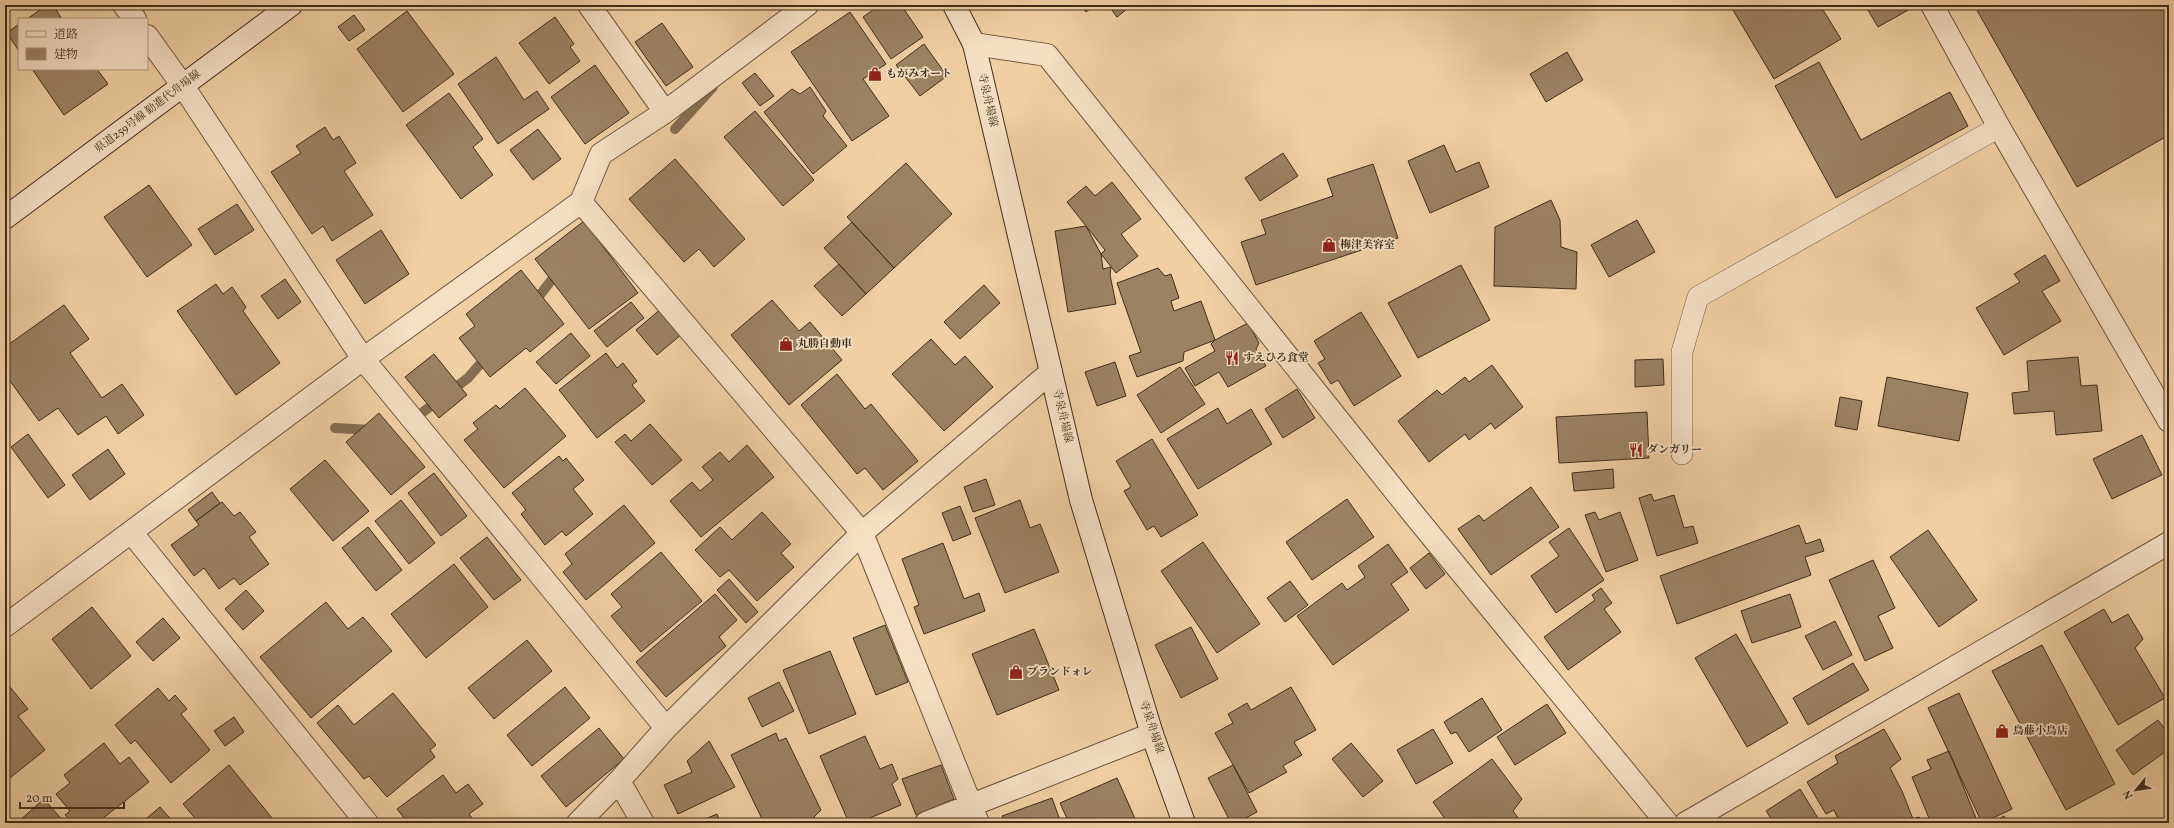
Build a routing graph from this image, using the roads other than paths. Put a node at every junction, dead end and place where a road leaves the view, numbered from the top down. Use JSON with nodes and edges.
{"nodes":[{"id":1,"x":124,"y":5,"type":"edge"},
{"id":2,"x":291,"y":5,"type":"edge"},
{"id":3,"x":589,"y":5,"type":"edge"},
{"id":4,"x":807,"y":5,"type":"edge"},
{"id":5,"x":954,"y":5,"type":"edge"},
{"id":6,"x":1932,"y":5,"type":"edge"},
{"id":7,"x":133,"y":18,"type":"edge"},
{"id":8,"x":148,"y":37,"type":"edge"},
{"id":9,"x":974,"y":44,"type":"junction"},
{"id":10,"x":183,"y":86,"type":"junction"},
{"id":11,"x":665,"y":112,"type":"junction"},
{"id":12,"x":1999,"y":127,"type":"junction"},
{"id":13,"x":581,"y":202,"type":"junction"},
{"id":14,"x":5,"y":218,"type":"edge"},
{"id":15,"x":363,"y":359,"type":"junction"},
{"id":16,"x":1052,"y":372,"type":"junction"},
{"id":17,"x":2169,"y":421,"type":"edge"},
{"id":18,"x":1682,"y":454,"type":"dead end"},
{"id":19,"x":131,"y":532,"type":"junction"},
{"id":20,"x":862,"y":533,"type":"junction"},
{"id":21,"x":2169,"y":543,"type":"edge"},
{"id":22,"x":5,"y":626,"type":"edge"},
{"id":23,"x":666,"y":728,"type":"junction"},
{"id":24,"x":1152,"y":734,"type":"junction"},
{"id":25,"x":619,"y":781,"type":"junction"},
{"id":26,"x":974,"y":814,"type":"edge"},
{"id":27,"x":367,"y":823,"type":"edge"},
{"id":28,"x":578,"y":823,"type":"edge"},
{"id":29,"x":643,"y":823,"type":"edge"},
{"id":30,"x":926,"y":823,"type":"edge"},
{"id":31,"x":1184,"y":823,"type":"edge"},
{"id":32,"x":1667,"y":823,"type":"edge"},
{"id":33,"x":1686,"y":823,"type":"edge"}],
"edges":[{"from":1,"to":7,"type":"street"},
{"from":2,"to":10,"type":"street","name":"県道259号線 勧進代舟場線"},
{"from":3,"to":11,"type":"street"},
{"from":4,"to":11,"type":"street"},
{"from":5,"to":9,"type":"street","name":"寺泉舟場線"},
{"from":6,"to":12,"type":"street"},
{"from":8,"to":10,"type":"street"},
{"from":9,"to":16,"type":"street","name":"寺泉舟場線"},
{"from":9,"to":32,"type":"street"},
{"from":10,"to":14,"type":"street","name":"県道259号線 勧進代舟場線"},
{"from":10,"to":15,"type":"street"},
{"from":11,"to":13,"type":"street"},
{"from":12,"to":17,"type":"street"},
{"from":12,"to":18,"type":"lane"},
{"from":13,"to":15,"type":"street"},
{"from":13,"to":20,"type":"street"},
{"from":15,"to":19,"type":"street"},
{"from":15,"to":23,"type":"street"},
{"from":16,"to":20,"type":"street"},
{"from":16,"to":24,"type":"street","name":"寺泉舟場線"},
{"from":19,"to":22,"type":"street"},
{"from":19,"to":27,"type":"street"},
{"from":20,"to":23,"type":"street"},
{"from":20,"to":26,"type":"street"},
{"from":21,"to":33,"type":"street"},
{"from":23,"to":25,"type":"street"},
{"from":24,"to":26,"type":"street"},
{"from":24,"to":31,"type":"street","name":"寺泉舟場線"},
{"from":25,"to":28,"type":"street"},
{"from":25,"to":29,"type":"street"},
{"from":26,"to":30,"type":"street"}]}
